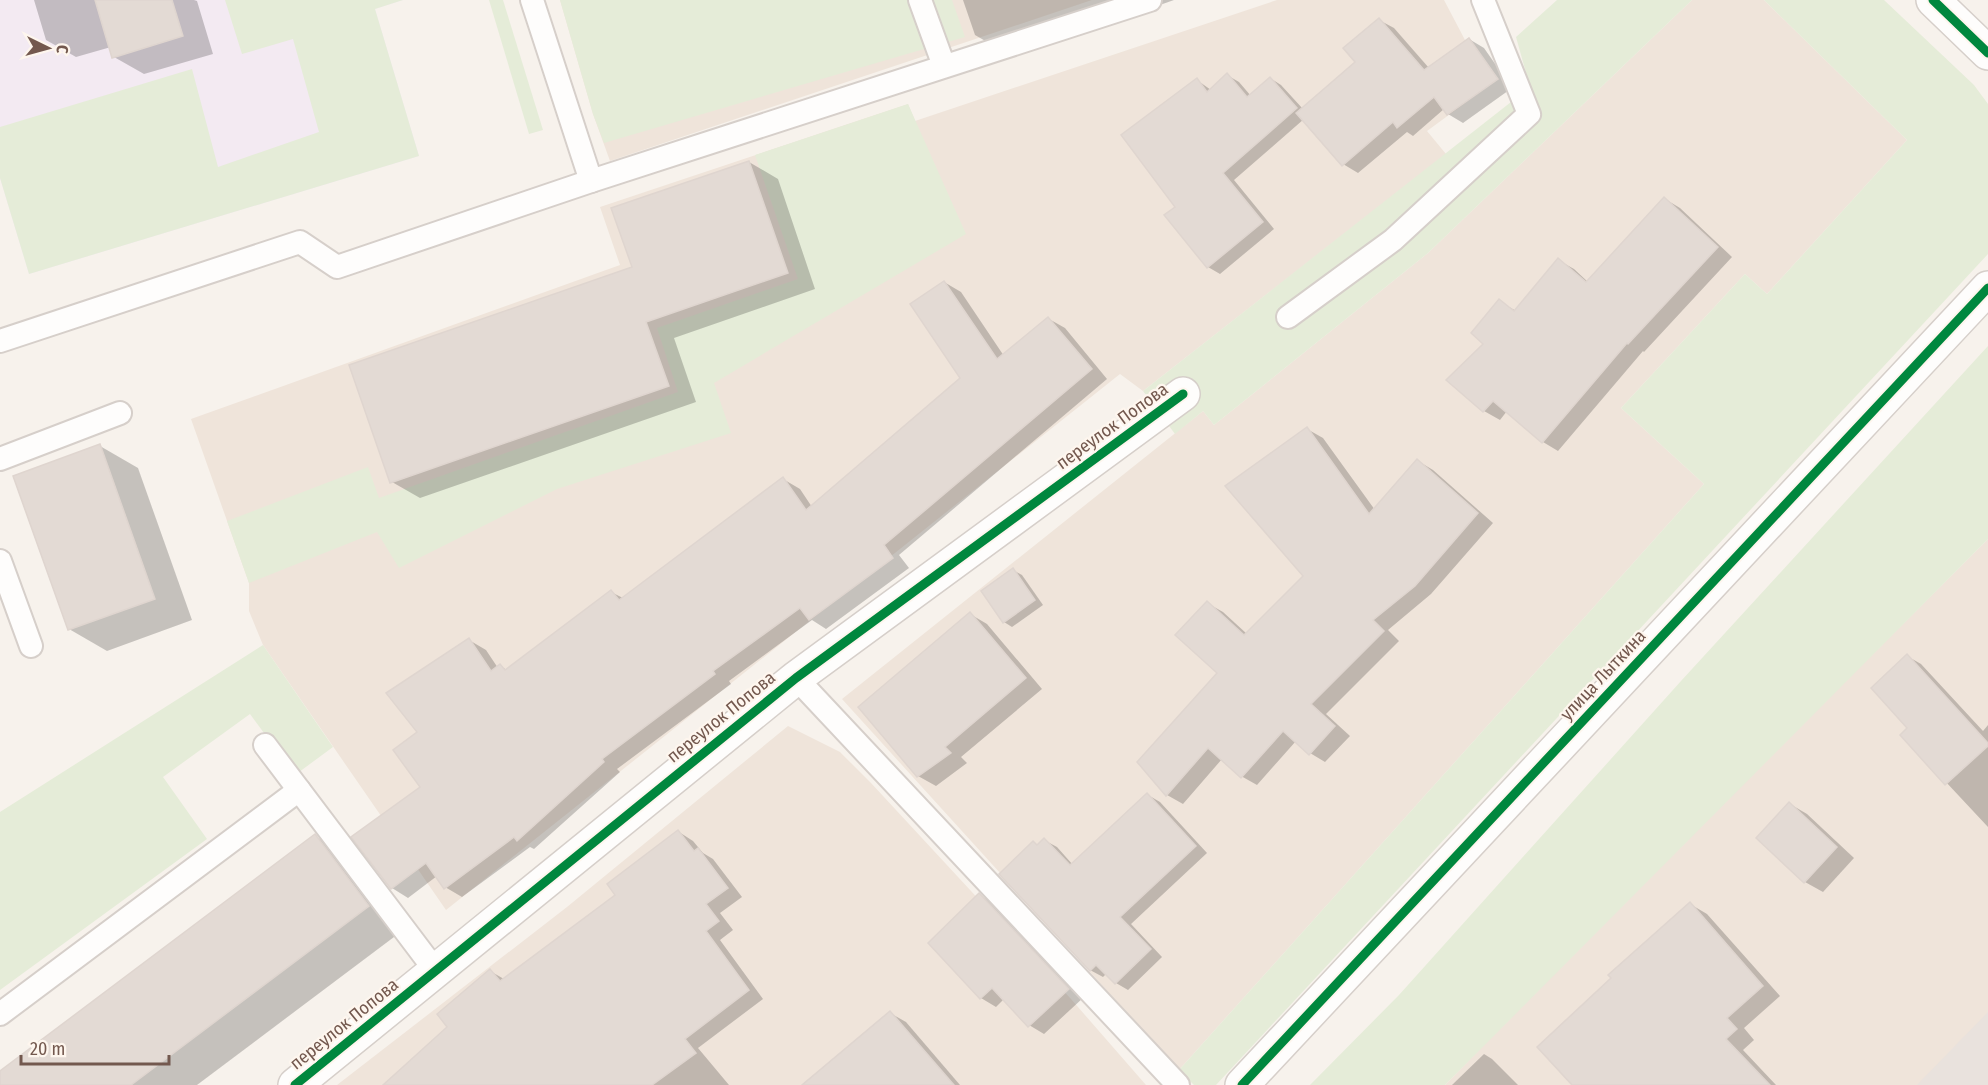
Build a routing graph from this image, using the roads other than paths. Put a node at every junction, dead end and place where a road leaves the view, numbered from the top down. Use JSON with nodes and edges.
{"nodes":[{"id":1,"x":532,"y":0,"type":"edge"},
{"id":2,"x":920,"y":0,"type":"edge"},
{"id":3,"x":1150,"y":0,"type":"edge"},
{"id":4,"x":1483,"y":0,"type":"edge"},
{"id":5,"x":1933,"y":0,"type":"edge"},
{"id":6,"x":1988,"y":53,"type":"edge"},
{"id":7,"x":944,"y":66,"type":"junction"},
{"id":8,"x":591,"y":181,"type":"junction"},
{"id":9,"x":1988,"y":288,"type":"edge"},
{"id":10,"x":1288,"y":317,"type":"dead end"},
{"id":11,"x":0,"y":341,"type":"edge"},
{"id":12,"x":1183,"y":394,"type":"dead end"},
{"id":13,"x":120,"y":413,"type":"dead end"},
{"id":14,"x":0,"y":459,"type":"edge"},
{"id":15,"x":0,"y":561,"type":"edge"},
{"id":16,"x":31,"y":646,"type":"dead end"},
{"id":17,"x":796,"y":678,"type":"junction"},
{"id":18,"x":265,"y":745,"type":"dead end"},
{"id":19,"x":299,"y":790,"type":"junction"},
{"id":20,"x":435,"y":970,"type":"junction"},
{"id":21,"x":0,"y":1014,"type":"edge"},
{"id":22,"x":295,"y":1085,"type":"edge"},
{"id":23,"x":1178,"y":1085,"type":"edge"},
{"id":24,"x":1242,"y":1085,"type":"edge"}],
"edges":[{"from":1,"to":8,"type":"lane"},
{"from":2,"to":7,"type":"lane"},
{"from":3,"to":7,"type":"lane"},
{"from":4,"to":10,"type":"lane"},
{"from":5,"to":6,"type":"street"},
{"from":7,"to":8,"type":"lane"},
{"from":8,"to":11,"type":"lane"},
{"from":9,"to":24,"type":"street","name":"улица Лыткина"},
{"from":12,"to":17,"type":"street","name":"переулок Попова"},
{"from":13,"to":14,"type":"lane"},
{"from":15,"to":16,"type":"lane"},
{"from":17,"to":20,"type":"street","name":"переулок Попова"},
{"from":17,"to":23,"type":"lane"},
{"from":18,"to":19,"type":"lane"},
{"from":19,"to":20,"type":"lane"},
{"from":19,"to":21,"type":"lane"},
{"from":20,"to":22,"type":"street","name":"переулок Попова"}]}
